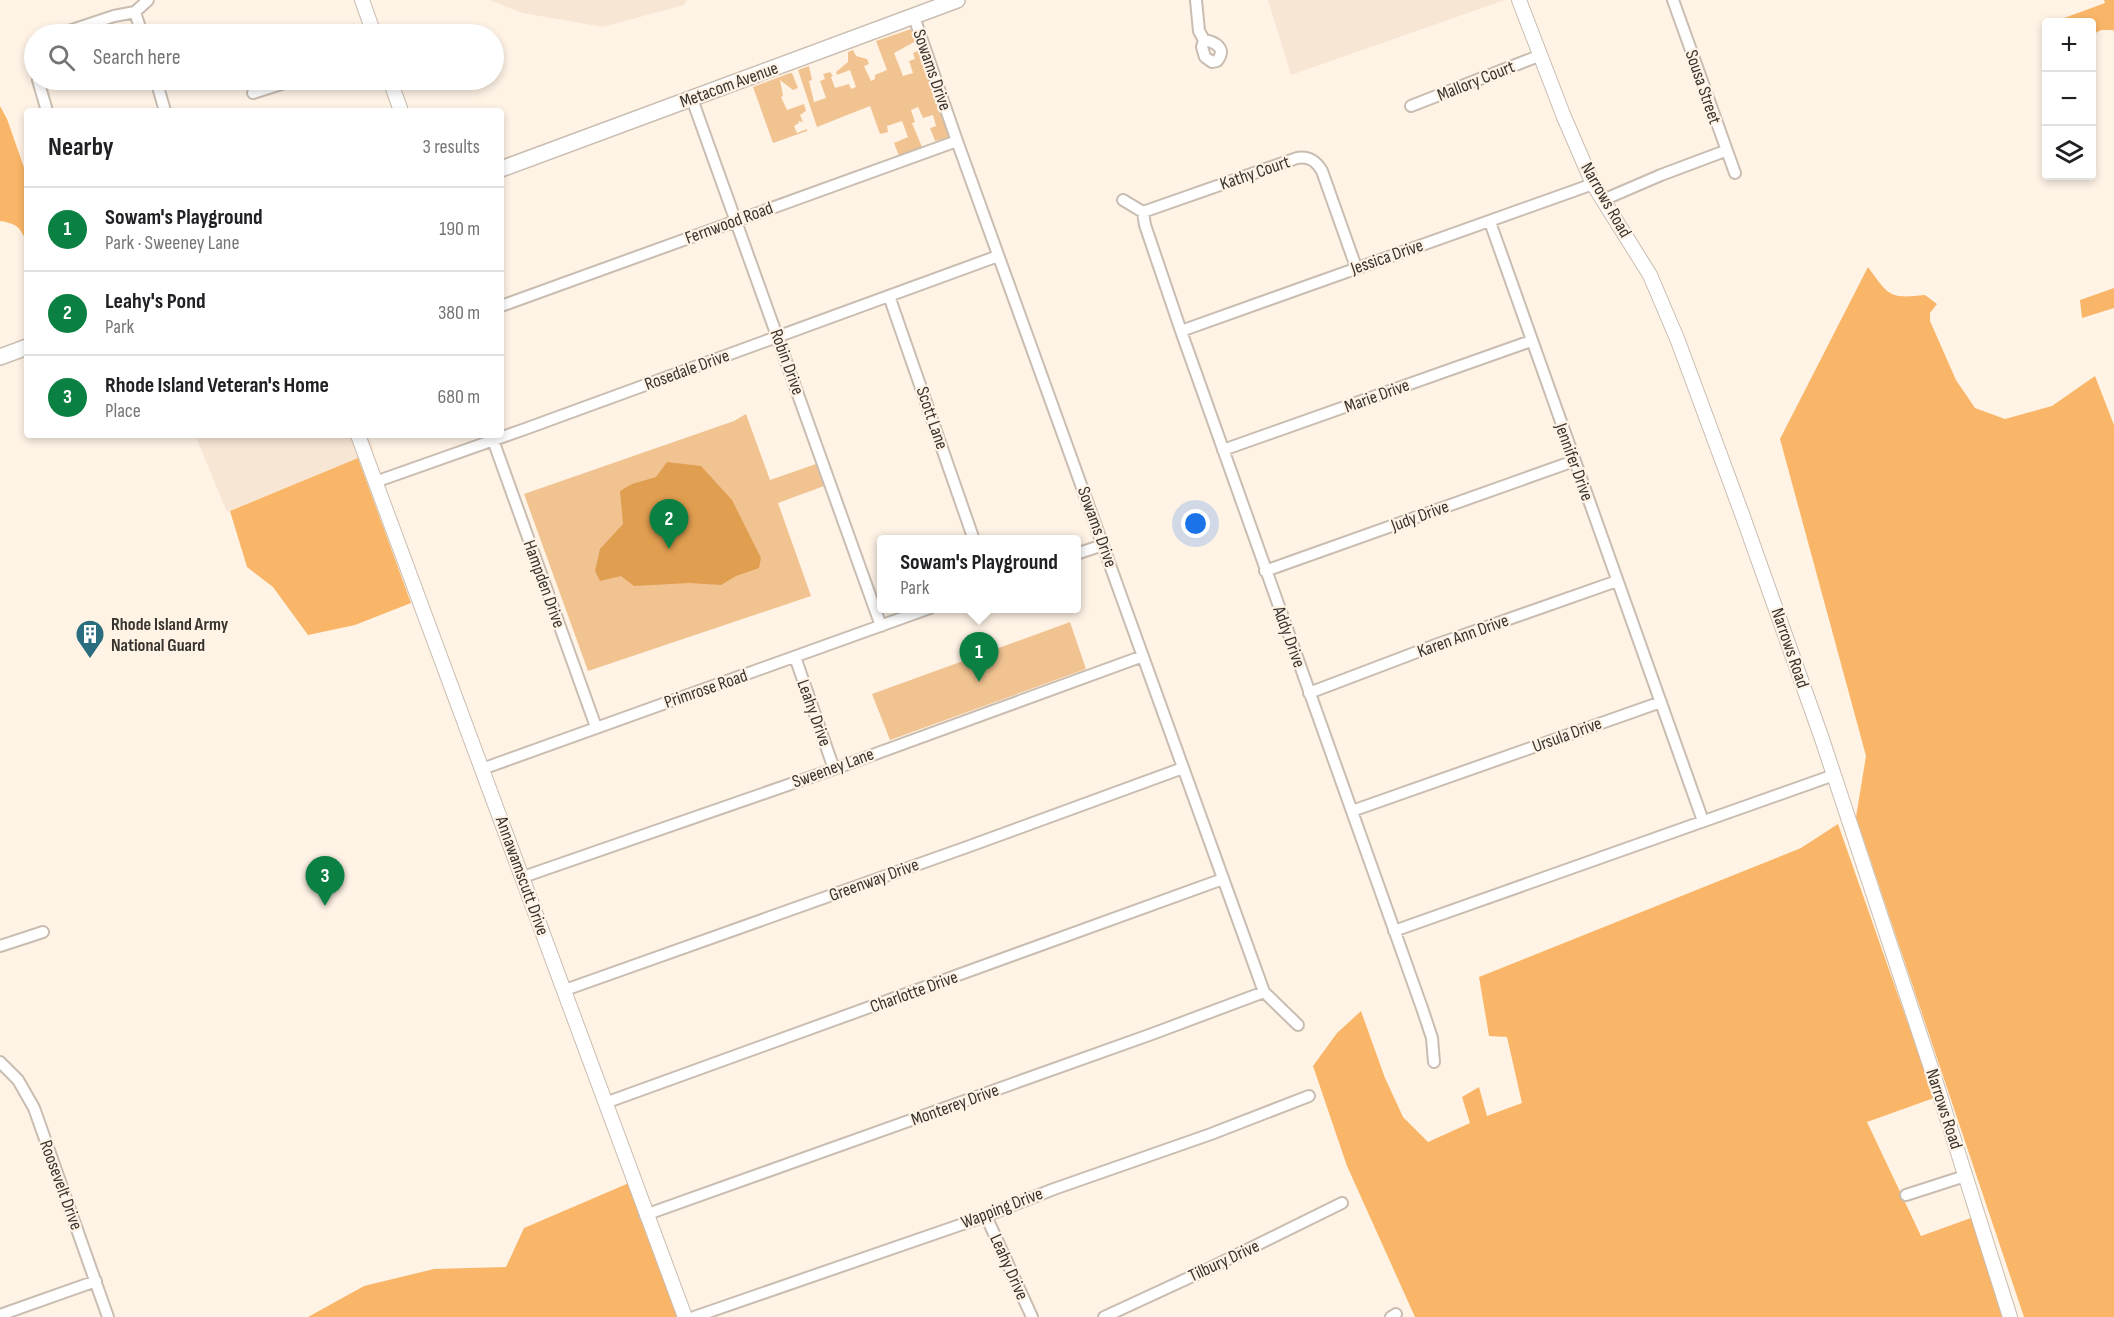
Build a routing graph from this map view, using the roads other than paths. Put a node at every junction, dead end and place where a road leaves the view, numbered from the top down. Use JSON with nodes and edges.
{"nodes":[{"id":1,"x":148,"y":0,"type":"edge"},
{"id":2,"x":362,"y":0,"type":"edge"},
{"id":3,"x":957,"y":0,"type":"edge"},
{"id":4,"x":1196,"y":0,"type":"edge"},
{"id":5,"x":1519,"y":0,"type":"edge"},
{"id":6,"x":1673,"y":0,"type":"edge"},
{"id":7,"x":135,"y":12,"type":"junction"},
{"id":8,"x":914,"y":16,"type":"junction"},
{"id":9,"x":90,"y":24,"type":"edge"},
{"id":10,"x":139,"y":24,"type":"edge"},
{"id":11,"x":370,"y":24,"type":"edge"},
{"id":12,"x":1204,"y":40,"type":"dead end"},
{"id":13,"x":1541,"y":55,"type":"junction"},
{"id":14,"x":41,"y":90,"type":"edge"},
{"id":15,"x":159,"y":90,"type":"edge"},
{"id":16,"x":262,"y":90,"type":"edge"},
{"id":17,"x":394,"y":90,"type":"edge"},
{"id":18,"x":253,"y":93,"type":"dead end"},
{"id":19,"x":692,"y":99,"type":"junction"},
{"id":20,"x":1411,"y":106,"type":"dead end"},
{"id":21,"x":46,"y":108,"type":"edge"},
{"id":22,"x":164,"y":108,"type":"edge"},
{"id":23,"x":400,"y":108,"type":"edge"},
{"id":24,"x":957,"y":141,"type":"junction"},
{"id":25,"x":1725,"y":151,"type":"junction"},
{"id":26,"x":504,"y":168,"type":"edge"},
{"id":27,"x":1734,"y":173,"type":"dead end"},
{"id":28,"x":1593,"y":184,"type":"junction"},
{"id":29,"x":1123,"y":200,"type":"dead end"},
{"id":30,"x":1603,"y":200,"type":"junction"},
{"id":31,"x":1143,"y":212,"type":"junction"},
{"id":32,"x":737,"y":220,"type":"junction"},
{"id":33,"x":1490,"y":222,"type":"junction"},
{"id":34,"x":998,"y":256,"type":"junction"},
{"id":35,"x":1356,"y":267,"type":"junction"},
{"id":36,"x":889,"y":296,"type":"junction"},
{"id":37,"x":504,"y":305,"type":"edge"},
{"id":38,"x":1180,"y":331,"type":"junction"},
{"id":39,"x":778,"y":337,"type":"junction"},
{"id":40,"x":1531,"y":341,"type":"junction"},
{"id":41,"x":24,"y":348,"type":"edge"},
{"id":42,"x":0,"y":357,"type":"edge"},
{"id":43,"x":504,"y":436,"type":"edge"},
{"id":44,"x":359,"y":438,"type":"edge"},
{"id":45,"x":499,"y":438,"type":"edge"},
{"id":46,"x":493,"y":440,"type":"junction"},
{"id":47,"x":1223,"y":450,"type":"junction"},
{"id":48,"x":1574,"y":461,"type":"junction"},
{"id":49,"x":375,"y":482,"type":"junction"},
{"id":50,"x":972,"y":535,"type":"edge"},
{"id":51,"x":1103,"y":545,"type":"junction"},
{"id":52,"x":1081,"y":553,"type":"edge"},
{"id":53,"x":1265,"y":571,"type":"junction"},
{"id":54,"x":1617,"y":581,"type":"junction"},
{"id":55,"x":918,"y":613,"type":"edge"},
{"id":56,"x":881,"y":626,"type":"junction"},
{"id":57,"x":1143,"y":656,"type":"junction"},
{"id":58,"x":795,"y":657,"type":"junction"},
{"id":59,"x":1309,"y":693,"type":"junction"},
{"id":60,"x":1661,"y":702,"type":"junction"},
{"id":61,"x":596,"y":727,"type":"junction"},
{"id":62,"x":834,"y":768,"type":"junction"},
{"id":63,"x":1183,"y":768,"type":"junction"},
{"id":64,"x":482,"y":769,"type":"junction"},
{"id":65,"x":1834,"y":774,"type":"junction"},
{"id":66,"x":1352,"y":811,"type":"junction"},
{"id":67,"x":1703,"y":822,"type":"junction"},
{"id":68,"x":523,"y":877,"type":"junction"},
{"id":69,"x":1223,"y":879,"type":"junction"},
{"id":70,"x":1394,"y":931,"type":"junction"},
{"id":71,"x":43,"y":932,"type":"dead end"},
{"id":72,"x":0,"y":946,"type":"edge"},
{"id":73,"x":565,"y":990,"type":"junction"},
{"id":74,"x":1264,"y":992,"type":"junction"},
{"id":75,"x":1298,"y":1025,"type":"dead end"},
{"id":76,"x":0,"y":1062,"type":"edge"},
{"id":77,"x":1434,"y":1062,"type":"dead end"},
{"id":78,"x":1309,"y":1096,"type":"dead end"},
{"id":79,"x":605,"y":1103,"type":"junction"},
{"id":80,"x":1965,"y":1176,"type":"junction"},
{"id":81,"x":1906,"y":1195,"type":"dead end"},
{"id":82,"x":1342,"y":1203,"type":"dead end"},
{"id":83,"x":645,"y":1215,"type":"junction"},
{"id":84,"x":986,"y":1216,"type":"junction"},
{"id":85,"x":96,"y":1281,"type":"junction"},
{"id":86,"x":0,"y":1316,"type":"edge"},
{"id":87,"x":108,"y":1317,"type":"edge"},
{"id":88,"x":685,"y":1317,"type":"edge"},
{"id":89,"x":694,"y":1317,"type":"edge"},
{"id":90,"x":1032,"y":1317,"type":"edge"},
{"id":91,"x":1104,"y":1317,"type":"edge"},
{"id":92,"x":2010,"y":1317,"type":"edge"}],
"edges":[{"from":1,"to":7,"type":"street"},
{"from":2,"to":11,"type":"street"},
{"from":3,"to":8,"type":"main road","name":"Metacom Avenue"},
{"from":4,"to":12,"type":"street"},
{"from":5,"to":13,"type":"street","name":"Narrows Road"},
{"from":6,"to":25,"type":"street","name":"Sousa Street"},
{"from":7,"to":9,"type":"street"},
{"from":7,"to":10,"type":"street"},
{"from":8,"to":19,"type":"main road","name":"Metacom Avenue"},
{"from":8,"to":24,"type":"street","name":"Sowams Drive"},
{"from":13,"to":20,"type":"street","name":"Mallory Court"},
{"from":13,"to":28,"type":"street","name":"Narrows Road"},
{"from":14,"to":21,"type":"street"},
{"from":15,"to":22,"type":"street"},
{"from":16,"to":18,"type":"street"},
{"from":17,"to":23,"type":"street"},
{"from":19,"to":26,"type":"main road","name":"Metacom Avenue"},
{"from":19,"to":32,"type":"street","name":"Robin Drive"},
{"from":24,"to":32,"type":"street","name":"Fernwood Road"},
{"from":24,"to":34,"type":"street","name":"Sowams Drive"},
{"from":25,"to":27,"type":"street","name":"Sousa Street"},
{"from":25,"to":30,"type":"street"},
{"from":28,"to":30,"type":"street","name":"Narrows Road"},
{"from":28,"to":33,"type":"street","name":"Jessica Drive"},
{"from":29,"to":31,"type":"street"},
{"from":30,"to":65,"type":"street","name":"Narrows Road"},
{"from":31,"to":35,"type":"street","name":"Kathy Court"},
{"from":31,"to":38,"type":"street","name":"Addy Drive"},
{"from":32,"to":37,"type":"street","name":"Fernwood Road"},
{"from":32,"to":39,"type":"street","name":"Robin Drive"},
{"from":33,"to":35,"type":"street","name":"Jessica Drive"},
{"from":33,"to":40,"type":"street","name":"Jennifer Drive"},
{"from":34,"to":36,"type":"street","name":"Rosedale Drive"},
{"from":34,"to":51,"type":"street","name":"Sowams Drive"},
{"from":35,"to":38,"type":"street","name":"Jessica Drive"},
{"from":36,"to":39,"type":"street","name":"Rosedale Drive"},
{"from":36,"to":50,"type":"street","name":"Scott Lane"},
{"from":38,"to":47,"type":"street","name":"Addy Drive"},
{"from":39,"to":43,"type":"street","name":"Rosedale Drive"},
{"from":39,"to":56,"type":"street","name":"Robin Drive"},
{"from":40,"to":47,"type":"street","name":"Marie Drive"},
{"from":40,"to":48,"type":"street","name":"Jennifer Drive"},
{"from":41,"to":42,"type":"main road"},
{"from":44,"to":49,"type":"street","name":"Annawamscutt Drive"},
{"from":45,"to":46,"type":"street","name":"Rosedale Drive"},
{"from":46,"to":49,"type":"street","name":"Rosedale Drive"},
{"from":46,"to":61,"type":"street","name":"Hampden Drive"},
{"from":47,"to":53,"type":"street","name":"Addy Drive"},
{"from":48,"to":53,"type":"street","name":"Judy Drive"},
{"from":48,"to":54,"type":"street","name":"Jennifer Drive"},
{"from":49,"to":64,"type":"street","name":"Annawamscutt Drive"},
{"from":51,"to":52,"type":"street"},
{"from":51,"to":57,"type":"street","name":"Sowams Drive"},
{"from":53,"to":59,"type":"street","name":"Addy Drive"},
{"from":54,"to":59,"type":"street","name":"Karen Ann Drive"},
{"from":54,"to":60,"type":"street","name":"Jennifer Drive"},
{"from":55,"to":56,"type":"street","name":"Primrose Road"},
{"from":56,"to":58,"type":"street","name":"Primrose Road"},
{"from":57,"to":62,"type":"street","name":"Sweeney Lane"},
{"from":57,"to":63,"type":"street","name":"Sowams Drive"},
{"from":58,"to":61,"type":"street","name":"Primrose Road"},
{"from":58,"to":62,"type":"street","name":"Leahy Drive"},
{"from":59,"to":66,"type":"street","name":"Addy Drive"},
{"from":60,"to":66,"type":"street","name":"Ursula Drive"},
{"from":60,"to":67,"type":"street"},
{"from":61,"to":64,"type":"street","name":"Primrose Road"},
{"from":62,"to":68,"type":"street","name":"Sweeney Lane"},
{"from":63,"to":69,"type":"street","name":"Sowams Drive"},
{"from":63,"to":73,"type":"street","name":"Greenway Drive"},
{"from":64,"to":68,"type":"street","name":"Annawamscutt Drive"},
{"from":65,"to":67,"type":"street"},
{"from":65,"to":80,"type":"street","name":"Narrows Road"},
{"from":66,"to":70,"type":"street","name":"Addy Drive"},
{"from":67,"to":70,"type":"street"},
{"from":68,"to":73,"type":"street","name":"Annawamscutt Drive"},
{"from":69,"to":74,"type":"street","name":"Sowams Drive"},
{"from":69,"to":79,"type":"street","name":"Charlotte Drive"},
{"from":70,"to":77,"type":"street","name":"Addy Drive"},
{"from":71,"to":72,"type":"street"},
{"from":73,"to":79,"type":"street","name":"Annawamscutt Drive"},
{"from":74,"to":75,"type":"street","name":"Sowams Drive"},
{"from":74,"to":83,"type":"street","name":"Monterey Drive"},
{"from":76,"to":85,"type":"street","name":"Roosevelt Drive"},
{"from":78,"to":84,"type":"street","name":"Wapping Drive"},
{"from":79,"to":83,"type":"street","name":"Annawamscutt Drive"},
{"from":80,"to":81,"type":"street"},
{"from":80,"to":92,"type":"street","name":"Narrows Road"},
{"from":82,"to":91,"type":"street","name":"Tilbury Drive"},
{"from":83,"to":88,"type":"street","name":"Annawamscutt Drive"},
{"from":84,"to":89,"type":"street","name":"Wapping Drive"},
{"from":84,"to":90,"type":"street","name":"Leahy Drive"},
{"from":85,"to":86,"type":"street"},
{"from":85,"to":87,"type":"street","name":"Roosevelt Drive"}]}
